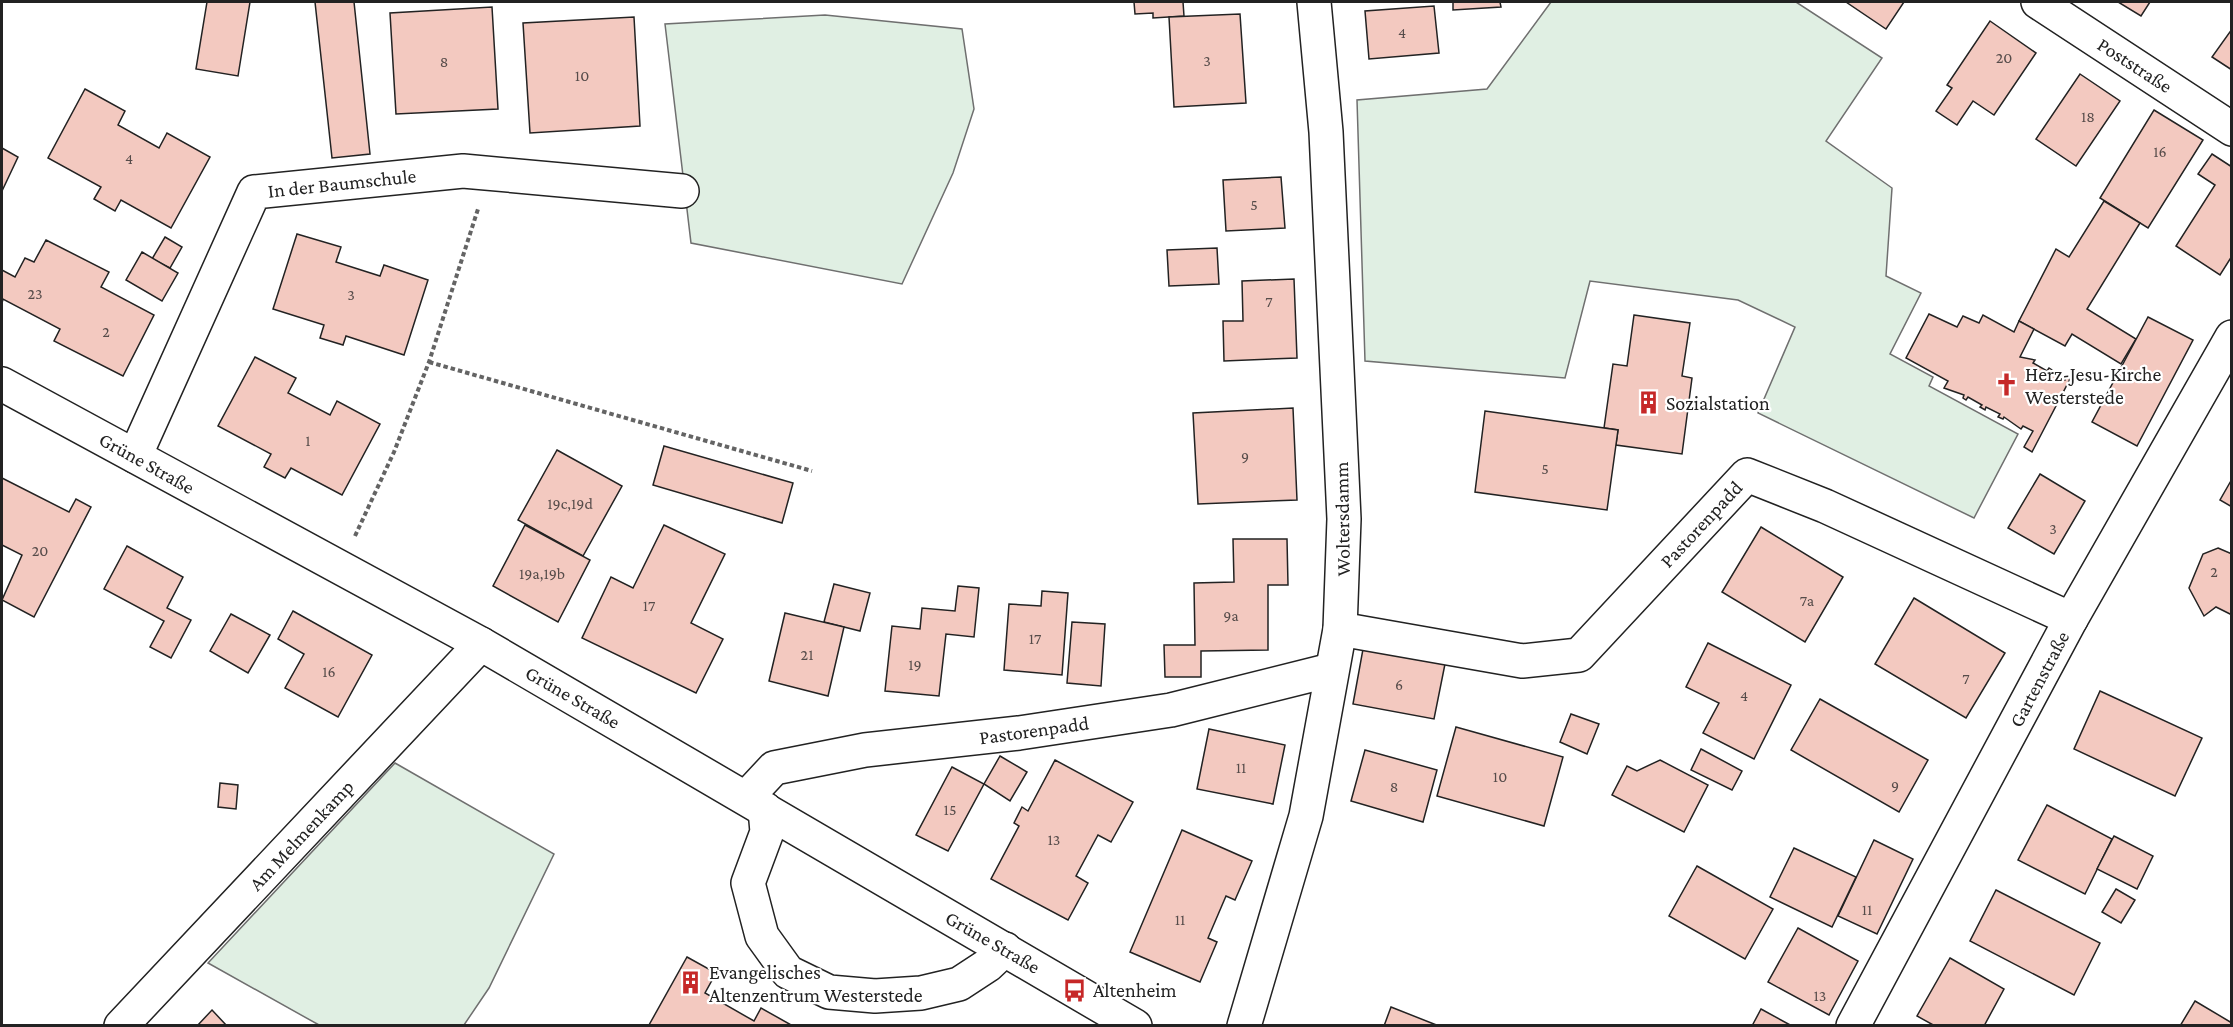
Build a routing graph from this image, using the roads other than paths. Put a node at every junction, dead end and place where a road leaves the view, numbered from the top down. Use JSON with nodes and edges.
{"nodes":[{"id":1,"x":1314,"y":2,"type":"edge"},
{"id":2,"x":2038,"y":2,"type":"edge"},
{"id":3,"x":2232,"y":129,"type":"edge"},
{"id":4,"x":682,"y":191,"type":"dead end"},
{"id":5,"x":2232,"y":337,"type":"edge"},
{"id":6,"x":2,"y":384,"type":"edge"},
{"id":7,"x":135,"y":456,"type":"junction"},
{"id":8,"x":2071,"y":619,"type":"junction"},
{"id":9,"x":1340,"y":629,"type":"junction"},
{"id":10,"x":481,"y":644,"type":"junction"},
{"id":11,"x":1331,"y":670,"type":"junction"},
{"id":12,"x":756,"y":804,"type":"junction"},
{"id":13,"x":1005,"y":949,"type":"junction"},
{"id":14,"x":121,"y":1026,"type":"edge"},
{"id":15,"x":1135,"y":1026,"type":"edge"},
{"id":16,"x":1244,"y":1026,"type":"edge"},
{"id":17,"x":1852,"y":1026,"type":"edge"}],
"edges":[{"from":1,"to":9,"type":"street","name":"Woltersdamm"},
{"from":2,"to":3,"type":"street","name":"Poststraße"},
{"from":4,"to":7,"type":"street","name":"In der Baumschule"},
{"from":5,"to":8,"type":"street","name":"Gartenstraße"},
{"from":6,"to":7,"type":"street","name":"Grüne Straße"},
{"from":7,"to":10,"type":"street","name":"Grüne Straße"},
{"from":8,"to":9,"type":"street","name":"Pastorenpadd"},
{"from":8,"to":17,"type":"street","name":"Gartenstraße"},
{"from":9,"to":11,"type":"street","name":"Woltersdamm"},
{"from":10,"to":12,"type":"street","name":"Grüne Straße"},
{"from":10,"to":14,"type":"street","name":"Am Melmenkamp"},
{"from":11,"to":12,"type":"street","name":"Pastorenpadd"},
{"from":11,"to":16,"type":"street","name":"Woltersdamm"},
{"from":12,"to":13,"type":"street","name":"Grüne Straße"},
{"from":12,"to":13,"type":"street"},
{"from":13,"to":15,"type":"street","name":"Grüne Straße"}]}
